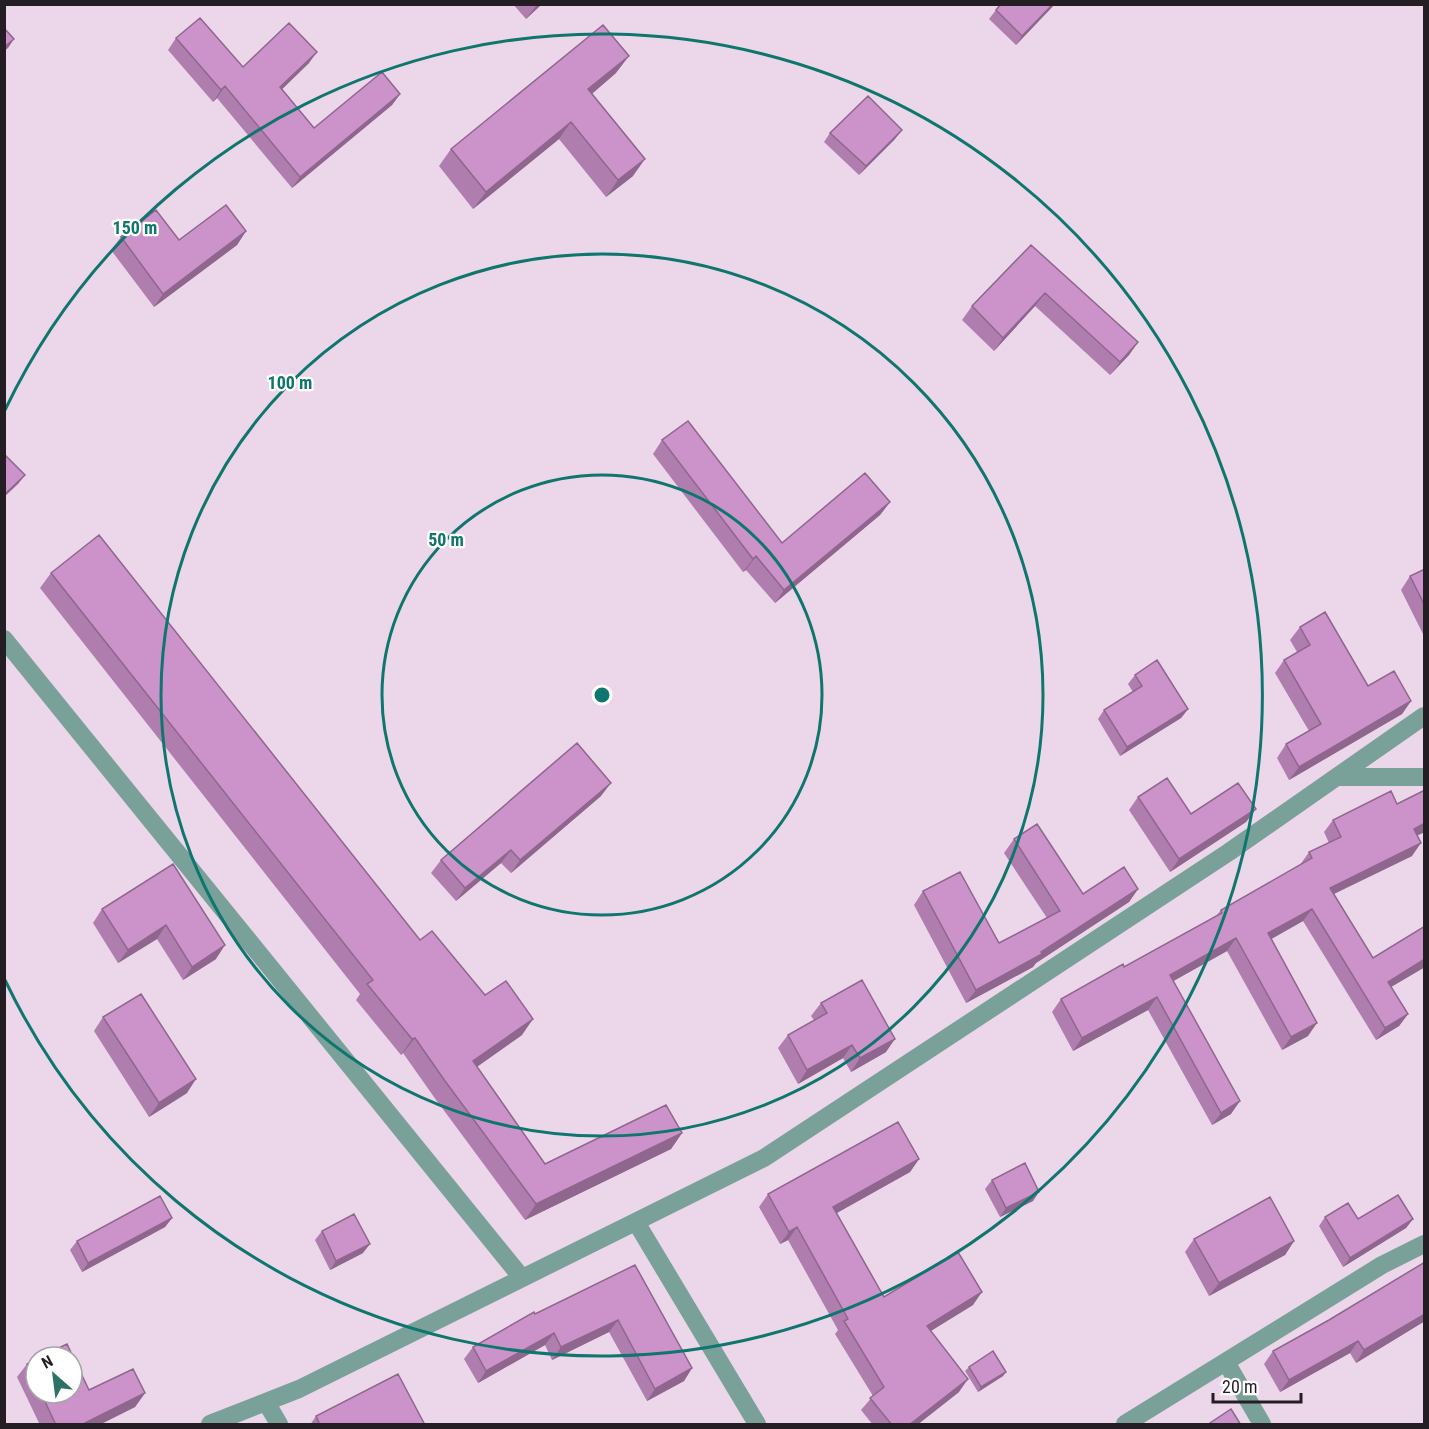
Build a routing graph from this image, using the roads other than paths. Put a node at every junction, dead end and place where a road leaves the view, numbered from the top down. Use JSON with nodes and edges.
{"nodes":[{"id":1,"x":4,"y":639,"type":"edge"},
{"id":2,"x":1425,"y":716,"type":"edge"},
{"id":3,"x":1336,"y":777,"type":"junction"},
{"id":4,"x":1425,"y":777,"type":"edge"},
{"id":5,"x":636,"y":1222,"type":"junction"},
{"id":6,"x":1425,"y":1244,"type":"edge"},
{"id":7,"x":522,"y":1278,"type":"junction"},
{"id":8,"x":1226,"y":1362,"type":"junction"},
{"id":9,"x":266,"y":1402,"type":"junction"},
{"id":10,"x":210,"y":1425,"type":"edge"},
{"id":11,"x":279,"y":1425,"type":"edge"},
{"id":12,"x":757,"y":1425,"type":"edge"},
{"id":13,"x":1125,"y":1425,"type":"edge"},
{"id":14,"x":1262,"y":1425,"type":"edge"}],
"edges":[{"from":1,"to":7,"type":"street"},
{"from":2,"to":3,"type":"street"},
{"from":3,"to":4,"type":"street"},
{"from":3,"to":5,"type":"street"},
{"from":5,"to":7,"type":"street"},
{"from":5,"to":12,"type":"street"},
{"from":6,"to":8,"type":"street"},
{"from":7,"to":9,"type":"street"},
{"from":8,"to":13,"type":"street"},
{"from":8,"to":14,"type":"street"},
{"from":9,"to":10,"type":"street"},
{"from":9,"to":11,"type":"street"}]}
